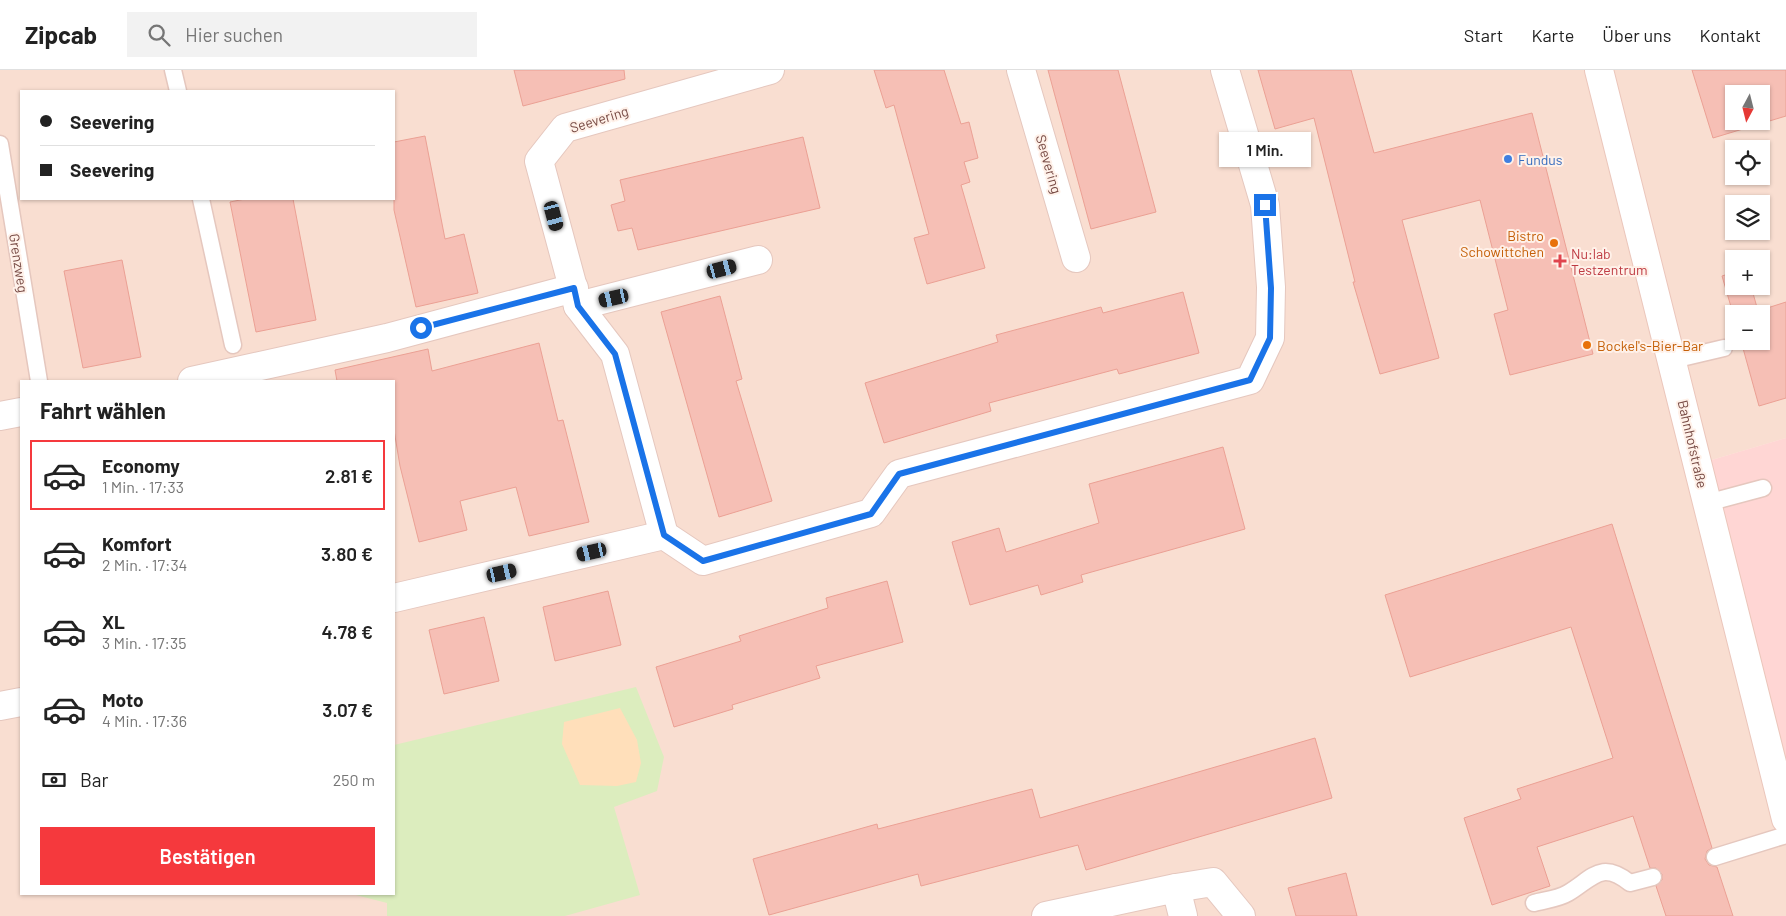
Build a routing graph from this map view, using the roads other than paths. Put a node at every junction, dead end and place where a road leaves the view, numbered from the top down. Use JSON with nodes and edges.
{"nodes":[{"id":1,"x":173,"y":70,"type":"edge"},
{"id":2,"x":770,"y":70,"type":"edge"},
{"id":3,"x":1021,"y":70,"type":"edge"},
{"id":4,"x":1225,"y":70,"type":"edge"},
{"id":5,"x":1599,"y":70,"type":"edge"},
{"id":6,"x":178,"y":90,"type":"edge"},
{"id":7,"x":0,"y":144,"type":"edge"},
{"id":8,"x":201,"y":200,"type":"edge"},
{"id":9,"x":1076,"y":258,"type":"dead end"},
{"id":10,"x":758,"y":260,"type":"dead end"},
{"id":11,"x":576,"y":297,"type":"junction"},
{"id":12,"x":233,"y":345,"type":"dead end"},
{"id":13,"x":1724,"y":348,"type":"dead end"},
{"id":14,"x":1673,"y":360,"type":"junction"},
{"id":15,"x":231,"y":378,"type":"edge"},
{"id":16,"x":39,"y":380,"type":"edge"},
{"id":17,"x":205,"y":380,"type":"edge"},
{"id":18,"x":20,"y":412,"type":"edge"},
{"id":19,"x":0,"y":416,"type":"edge"},
{"id":20,"x":1763,"y":488,"type":"dead end"},
{"id":21,"x":1707,"y":502,"type":"junction"},
{"id":22,"x":664,"y":535,"type":"junction"},
{"id":23,"x":395,"y":598,"type":"edge"},
{"id":24,"x":20,"y":702,"type":"edge"},
{"id":25,"x":0,"y":706,"type":"edge"},
{"id":26,"x":1786,"y":819,"type":"edge"},
{"id":27,"x":1786,"y":835,"type":"edge"},
{"id":28,"x":1714,"y":857,"type":"dead end"},
{"id":29,"x":1653,"y":877,"type":"dead end"},
{"id":30,"x":1176,"y":888,"type":"junction"},
{"id":31,"x":1534,"y":903,"type":"dead end"},
{"id":32,"x":1046,"y":916,"type":"edge"},
{"id":33,"x":1183,"y":916,"type":"edge"},
{"id":34,"x":1241,"y":916,"type":"edge"}],
"edges":[{"from":1,"to":6,"type":"lane"},
{"from":2,"to":11,"type":"street","name":"Seevering"},
{"from":3,"to":9,"type":"street","name":"Seevering"},
{"from":4,"to":22,"type":"street"},
{"from":5,"to":14,"type":"street","name":"Bahnhofstraße"},
{"from":7,"to":16,"type":"lane","name":"Grenzweg"},
{"from":8,"to":12,"type":"lane"},
{"from":10,"to":11,"type":"street"},
{"from":11,"to":15,"type":"street"},
{"from":11,"to":22,"type":"street","name":"Seevering"},
{"from":13,"to":14,"type":"lane"},
{"from":14,"to":21,"type":"street","name":"Bahnhofstraße"},
{"from":15,"to":17,"type":"street"},
{"from":18,"to":19,"type":"street"},
{"from":20,"to":21,"type":"lane"},
{"from":21,"to":26,"type":"street","name":"Bahnhofstraße"},
{"from":22,"to":23,"type":"street"},
{"from":24,"to":25,"type":"street"},
{"from":27,"to":28,"type":"lane"},
{"from":29,"to":31,"type":"lane"},
{"from":30,"to":32,"type":"street"},
{"from":30,"to":33,"type":"street"},
{"from":30,"to":34,"type":"street"}]}
